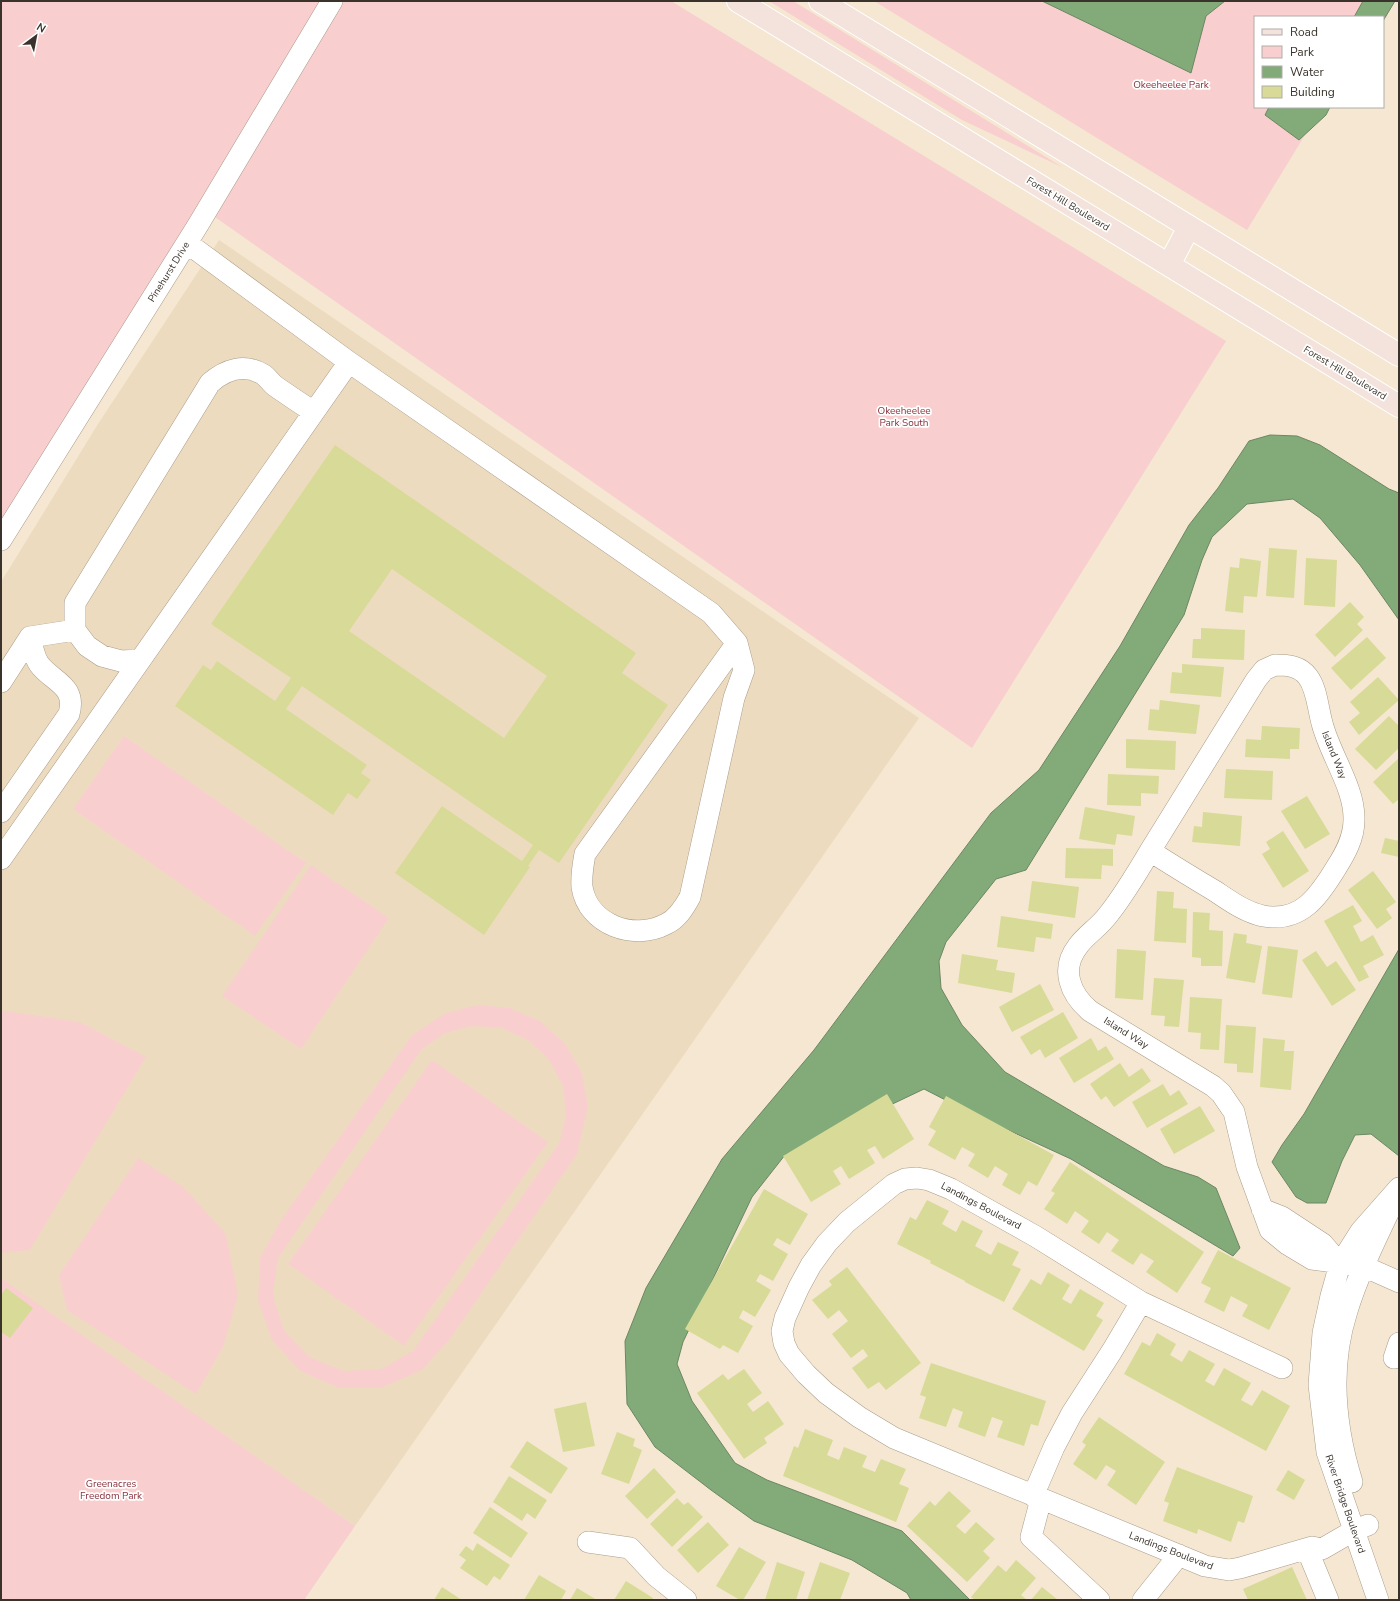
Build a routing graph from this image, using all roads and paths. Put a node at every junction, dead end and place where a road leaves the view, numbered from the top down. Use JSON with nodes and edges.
{"nodes":[{"id":1,"x":332,"y":1,"type":"edge"},
{"id":2,"x":738,"y":1,"type":"edge"},
{"id":3,"x":820,"y":1,"type":"edge"},
{"id":4,"x":1189,"y":227,"type":"junction"},
{"id":5,"x":187,"y":243,"type":"junction"},
{"id":6,"x":1169,"y":266,"type":"junction"},
{"id":7,"x":1399,"y":354,"type":"edge"},
{"id":8,"x":349,"y":362,"type":"junction"},
{"id":9,"x":1399,"y":406,"type":"edge"},
{"id":10,"x":314,"y":412,"type":"junction"},
{"id":11,"x":1,"y":540,"type":"edge"},
{"id":12,"x":75,"y":630,"type":"junction"},
{"id":13,"x":30,"y":636,"type":"junction"},
{"id":14,"x":737,"y":643,"type":"junction"},
{"id":15,"x":140,"y":660,"type":"junction"},
{"id":16,"x":1,"y":682,"type":"edge"},
{"id":17,"x":1,"y":812,"type":"edge"},
{"id":18,"x":1150,"y":852,"type":"junction"},
{"id":19,"x":1,"y":859,"type":"edge"},
{"id":20,"x":1399,"y":1189,"type":"edge"},
{"id":21,"x":1340,"y":1264,"type":"junction"},
{"id":22,"x":1363,"y":1266,"type":"junction"},
{"id":23,"x":1399,"y":1282,"type":"edge"},
{"id":24,"x":1140,"y":1302,"type":"junction"},
{"id":25,"x":1399,"y":1343,"type":"edge"},
{"id":26,"x":1399,"y":1357,"type":"edge"},
{"id":27,"x":1282,"y":1368,"type":"dead end"},
{"id":28,"x":1037,"y":1497,"type":"junction"},
{"id":29,"x":1359,"y":1523,"type":"junction"},
{"id":30,"x":588,"y":1542,"type":"dead end"},
{"id":31,"x":1310,"y":1548,"type":"junction"},
{"id":32,"x":1179,"y":1555,"type":"junction"},
{"id":33,"x":686,"y":1600,"type":"edge"},
{"id":34,"x":1099,"y":1600,"type":"edge"},
{"id":35,"x":1143,"y":1600,"type":"edge"},
{"id":36,"x":1328,"y":1600,"type":"edge"},
{"id":37,"x":1378,"y":1600,"type":"edge"},
{"id":38,"x":1392,"y":1600,"type":"edge"}],
"edges":[{"from":1,"to":5,"type":"street","name":"Pinehurst Drive"},
{"from":2,"to":6,"type":"main road","name":"Forest Hill Boulevard"},
{"from":3,"to":4,"type":"main road"},
{"from":4,"to":6,"type":"main road"},
{"from":4,"to":7,"type":"main road"},
{"from":5,"to":8,"type":"street"},
{"from":5,"to":11,"type":"street","name":"Pinehurst Drive"},
{"from":6,"to":9,"type":"main road","name":"Forest Hill Boulevard"},
{"from":8,"to":10,"type":"street"},
{"from":8,"to":14,"type":"street"},
{"from":10,"to":12,"type":"street"},
{"from":10,"to":15,"type":"street"},
{"from":12,"to":13,"type":"street"},
{"from":12,"to":15,"type":"street"},
{"from":13,"to":16,"type":"street"},
{"from":13,"to":17,"type":"street"},
{"from":14,"to":14,"type":"street"},
{"from":15,"to":19,"type":"street"},
{"from":18,"to":18,"type":"street","name":"Island Way"},
{"from":18,"to":21,"type":"street","name":"Island Way"},
{"from":20,"to":21,"type":"street","name":"River Bridge Boulevard"},
{"from":20,"to":22,"type":"street","name":"River Bridge Boulevard"},
{"from":21,"to":22,"type":"street"},
{"from":21,"to":29,"type":"street","name":"River Bridge Boulevard"},
{"from":22,"to":23,"type":"street"},
{"from":22,"to":29,"type":"street","name":"River Bridge Boulevard"},
{"from":24,"to":27,"type":"street","name":"Landings Boulevard"},
{"from":24,"to":28,"type":"street"},
{"from":24,"to":28,"type":"street","name":"Landings Boulevard"},
{"from":25,"to":26,"type":"street"},
{"from":28,"to":32,"type":"street","name":"Landings Boulevard"},
{"from":28,"to":34,"type":"street"},
{"from":29,"to":31,"type":"street"},
{"from":29,"to":37,"type":"street","name":"River Bridge Boulevard"},
{"from":29,"to":38,"type":"street","name":"River Bridge Boulevard"},
{"from":30,"to":33,"type":"street"},
{"from":31,"to":32,"type":"street","name":"Landings Boulevard"},
{"from":31,"to":36,"type":"street"},
{"from":32,"to":35,"type":"street"}]}
